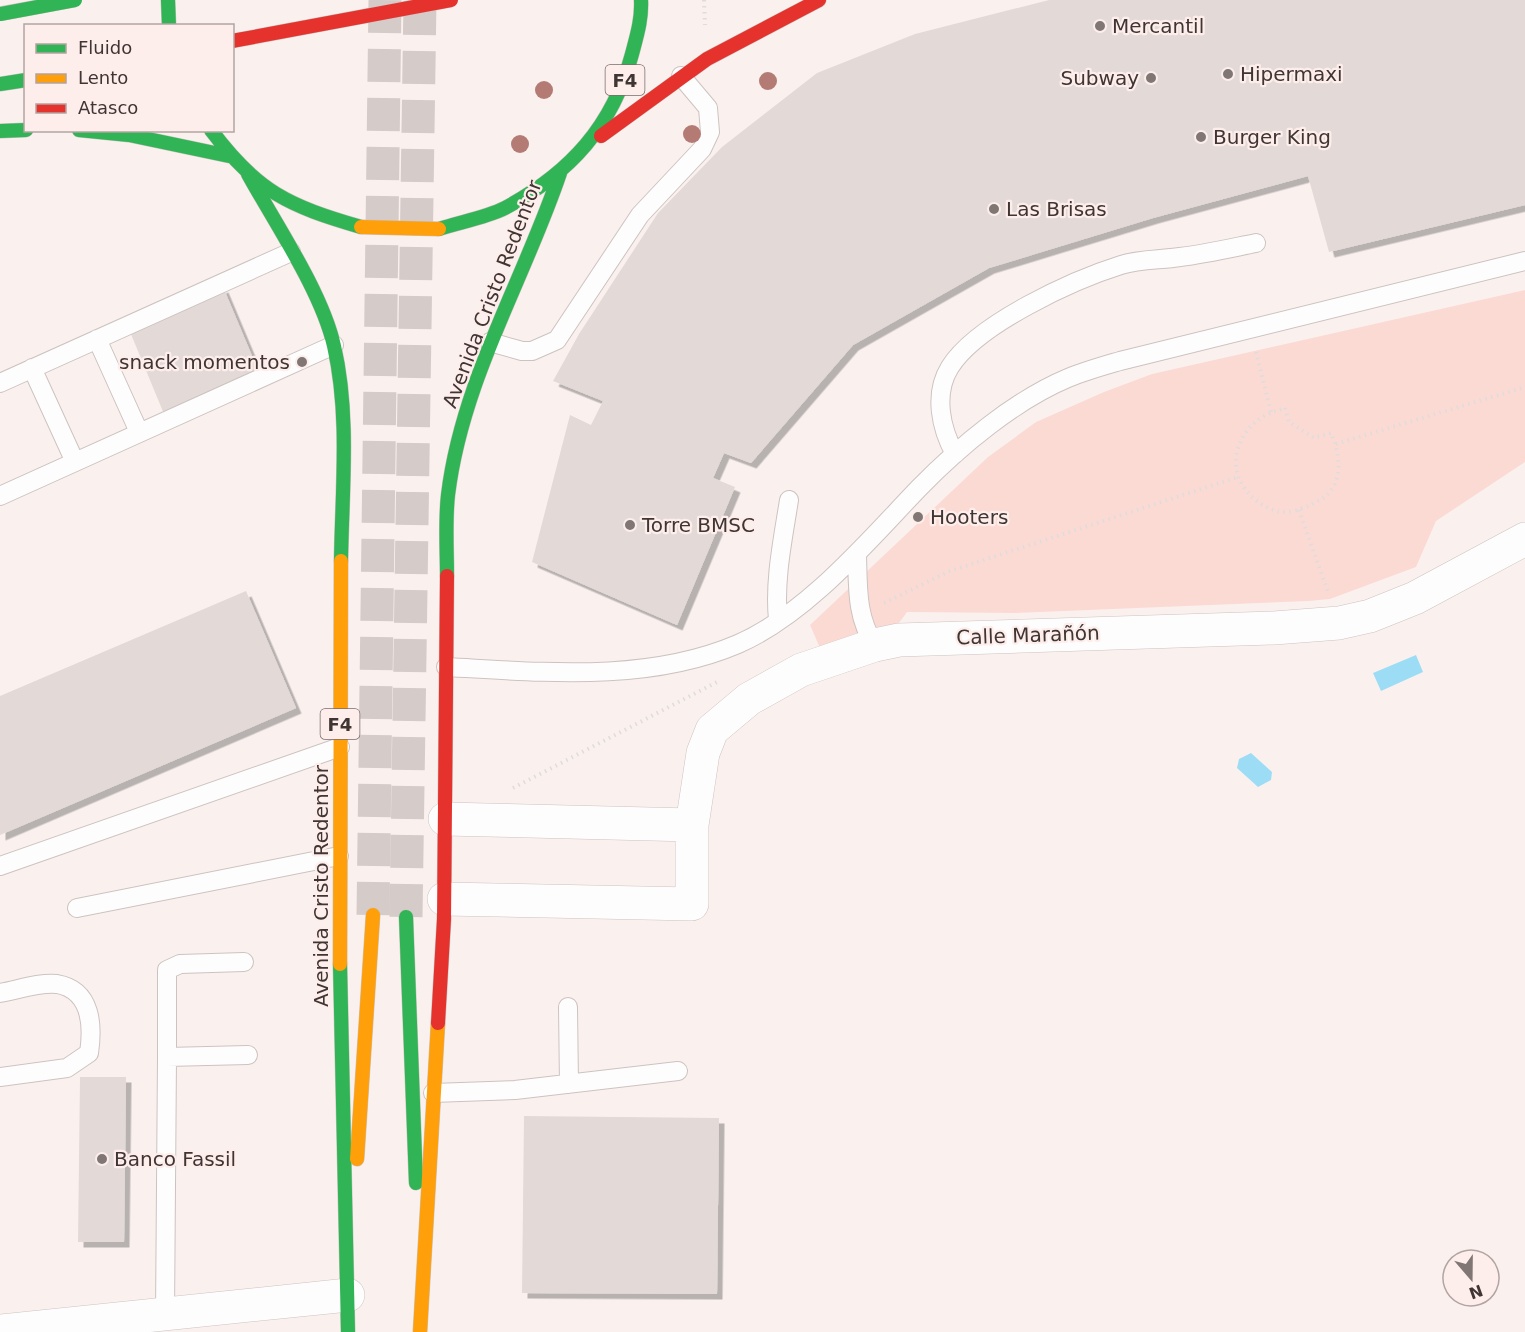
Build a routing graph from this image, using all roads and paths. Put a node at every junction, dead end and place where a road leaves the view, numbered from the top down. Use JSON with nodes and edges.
{"nodes":[{"id":1,"x":33,"y":0,"type":"edge"},
{"id":2,"x":75,"y":0,"type":"edge"},
{"id":3,"x":168,"y":0,"type":"edge"},
{"id":4,"x":451,"y":0,"type":"edge"},
{"id":5,"x":641,"y":0,"type":"edge"},
{"id":6,"x":807,"y":2,"type":"edge"},
{"id":7,"x":0,"y":14,"type":"edge"},
{"id":8,"x":48,"y":22,"type":"dead end"},
{"id":9,"x":168,"y":24,"type":"edge"},
{"id":10,"x":234,"y":41,"type":"edge"},
{"id":11,"x":681,"y":76,"type":"junction"},
{"id":12,"x":24,"y":80,"type":"edge"},
{"id":13,"x":0,"y":84,"type":"edge"},
{"id":14,"x":22,"y":127,"type":"edge"},
{"id":15,"x":0,"y":131,"type":"edge"},
{"id":16,"x":99,"y":132,"type":"edge"},
{"id":17,"x":212,"y":132,"type":"edge"},
{"id":18,"x":583,"y":150,"type":"junction"},
{"id":19,"x":229,"y":156,"type":"junction"},
{"id":20,"x":560,"y":173,"type":"junction"},
{"id":21,"x":248,"y":174,"type":"junction"},
{"id":22,"x":1256,"y":243,"type":"dead end"},
{"id":23,"x":291,"y":252,"type":"junction"},
{"id":24,"x":1525,"y":261,"type":"edge"},
{"id":25,"x":1248,"y":328,"type":"junction"},
{"id":26,"x":97,"y":339,"type":"junction"},
{"id":27,"x":490,"y":342,"type":"junction"},
{"id":28,"x":334,"y":345,"type":"junction"},
{"id":29,"x":32,"y":368,"type":"junction"},
{"id":30,"x":0,"y":383,"type":"edge"},
{"id":31,"x":1525,"y":387,"type":"edge"},
{"id":32,"x":1271,"y":412,"type":"junction"},
{"id":33,"x":140,"y":432,"type":"junction"},
{"id":34,"x":1336,"y":444,"type":"junction"},
{"id":35,"x":955,"y":454,"type":"junction"},
{"id":36,"x":75,"y":462,"type":"junction"},
{"id":37,"x":2,"y":489,"type":"edge"},
{"id":38,"x":789,"y":500,"type":"dead end"},
{"id":39,"x":1299,"y":510,"type":"junction"},
{"id":40,"x":1525,"y":539,"type":"edge"},
{"id":41,"x":857,"y":554,"type":"junction"},
{"id":42,"x":778,"y":620,"type":"junction"},
{"id":43,"x":1339,"y":623,"type":"junction"},
{"id":44,"x":875,"y":645,"type":"junction"},
{"id":45,"x":446,"y":666,"type":"junction"},
{"id":46,"x":340,"y":747,"type":"junction"},
{"id":47,"x":445,"y":819,"type":"junction"},
{"id":48,"x":692,"y":825,"type":"junction"},
{"id":49,"x":339,"y":856,"type":"junction"},
{"id":50,"x":0,"y":866,"type":"edge"},
{"id":51,"x":444,"y":899,"type":"junction"},
{"id":52,"x":77,"y":908,"type":"dead end"},
{"id":53,"x":373,"y":915,"type":"tunnel mouth"},
{"id":54,"x":406,"y":916,"type":"tunnel mouth"},
{"id":55,"x":244,"y":962,"type":"dead end"},
{"id":56,"x":0,"y":993,"type":"edge"},
{"id":57,"x":568,"y":1007,"type":"dead end"},
{"id":58,"x":248,"y":1055,"type":"dead end"},
{"id":59,"x":167,"y":1057,"type":"junction"},
{"id":60,"x":678,"y":1071,"type":"dead end"},
{"id":61,"x":0,"y":1077,"type":"edge"},
{"id":62,"x":569,"y":1084,"type":"junction"},
{"id":63,"x":433,"y":1093,"type":"junction"},
{"id":64,"x":421,"y":1293,"type":"junction"},
{"id":65,"x":348,"y":1294,"type":"junction"},
{"id":66,"x":165,"y":1315,"type":"junction"},
{"id":67,"x":0,"y":1331,"type":"edge"},
{"id":68,"x":348,"y":1332,"type":"edge"},
{"id":69,"x":420,"y":1332,"type":"edge"}],
"edges":[{"from":1,"to":8,"type":"main road"},
{"from":2,"to":7,"type":"main road","bridge":true},
{"from":3,"to":9,"type":"main road"},
{"from":4,"to":10,"type":"main road","bridge":true},
{"from":5,"to":18,"type":"main road","number":"F4"},
{"from":6,"to":11,"type":"main road"},
{"from":11,"to":18,"type":"main road"},
{"from":11,"to":27,"type":"lane"},
{"from":12,"to":13,"type":"main road"},
{"from":14,"to":15,"type":"main road"},
{"from":16,"to":19,"type":"main road"},
{"from":17,"to":19,"type":"main road","number":"F4"},
{"from":18,"to":20,"type":"main road","number":"F4"},
{"from":19,"to":21,"type":"main road","number":"F4"},
{"from":20,"to":21,"type":"main road","number":"F4","bridge":true},
{"from":20,"to":27,"type":"main road","name":"Avenida Cristo Redentor","number":"F4"},
{"from":21,"to":23,"type":"main road","name":"Avenida Cristo Redentor","number":"F4"},
{"from":22,"to":35,"type":"lane"},
{"from":23,"to":26,"type":"lane"},
{"from":23,"to":28,"type":"main road","name":"Avenida Cristo Redentor","number":"F4"},
{"from":24,"to":25,"type":"lane"},
{"from":25,"to":32,"type":"path"},
{"from":25,"to":35,"type":"lane"},
{"from":26,"to":29,"type":"lane"},
{"from":26,"to":33,"type":"lane"},
{"from":27,"to":45,"type":"main road","name":"Avenida Cristo Redentor","number":"F4"},
{"from":28,"to":33,"type":"lane"},
{"from":28,"to":46,"type":"main road","name":"Avenida Cristo Redentor","number":"F4"},
{"from":29,"to":30,"type":"lane"},
{"from":29,"to":36,"type":"lane"},
{"from":31,"to":34,"type":"path"},
{"from":32,"to":34,"type":"path"},
{"from":32,"to":39,"type":"path"},
{"from":33,"to":36,"type":"lane"},
{"from":34,"to":39,"type":"path"},
{"from":35,"to":41,"type":"lane"},
{"from":36,"to":37,"type":"lane"},
{"from":38,"to":42,"type":"lane"},
{"from":39,"to":43,"type":"path"},
{"from":40,"to":43,"type":"street","name":"Calle Marañón"},
{"from":41,"to":42,"type":"lane"},
{"from":41,"to":44,"type":"lane"},
{"from":42,"to":45,"type":"lane"},
{"from":43,"to":44,"type":"street","name":"Calle Marañón"},
{"from":44,"to":48,"type":"street","name":"Calle Marañón"},
{"from":45,"to":47,"type":"main road","name":"Avenida Cristo Redentor","number":"F4"},
{"from":46,"to":49,"type":"main road","name":"Avenida Cristo Redentor","number":"F4"},
{"from":46,"to":50,"type":"lane"},
{"from":47,"to":48,"type":"street"},
{"from":47,"to":51,"type":"main road","name":"Avenida Cristo Redentor","number":"F4"},
{"from":48,"to":51,"type":"street","name":"Calle Marañón"},
{"from":49,"to":52,"type":"lane"},
{"from":49,"to":65,"type":"main road","name":"Avenida Cristo Redentor","number":"F4"},
{"from":51,"to":63,"type":"main road","name":"Avenida Cristo Redentor","number":"F4"},
{"from":53,"to":65,"type":"main road","name":"Avenida Cristo Redentor"},
{"from":54,"to":64,"type":"main road","name":"Avenida Cristo Redentor"},
{"from":55,"to":59,"type":"lane"},
{"from":56,"to":61,"type":"lane"},
{"from":57,"to":62,"type":"lane"},
{"from":58,"to":59,"type":"lane"},
{"from":59,"to":66,"type":"lane"},
{"from":60,"to":62,"type":"lane"},
{"from":62,"to":63,"type":"lane"},
{"from":63,"to":64,"type":"main road","name":"Avenida Cristo Redentor","number":"F4"},
{"from":64,"to":69,"type":"main road","name":"Avenida Cristo Redentor","number":"F4"},
{"from":65,"to":66,"type":"street"},
{"from":65,"to":68,"type":"main road","name":"Avenida Cristo Redentor","number":"F4"},
{"from":66,"to":67,"type":"street"}]}
